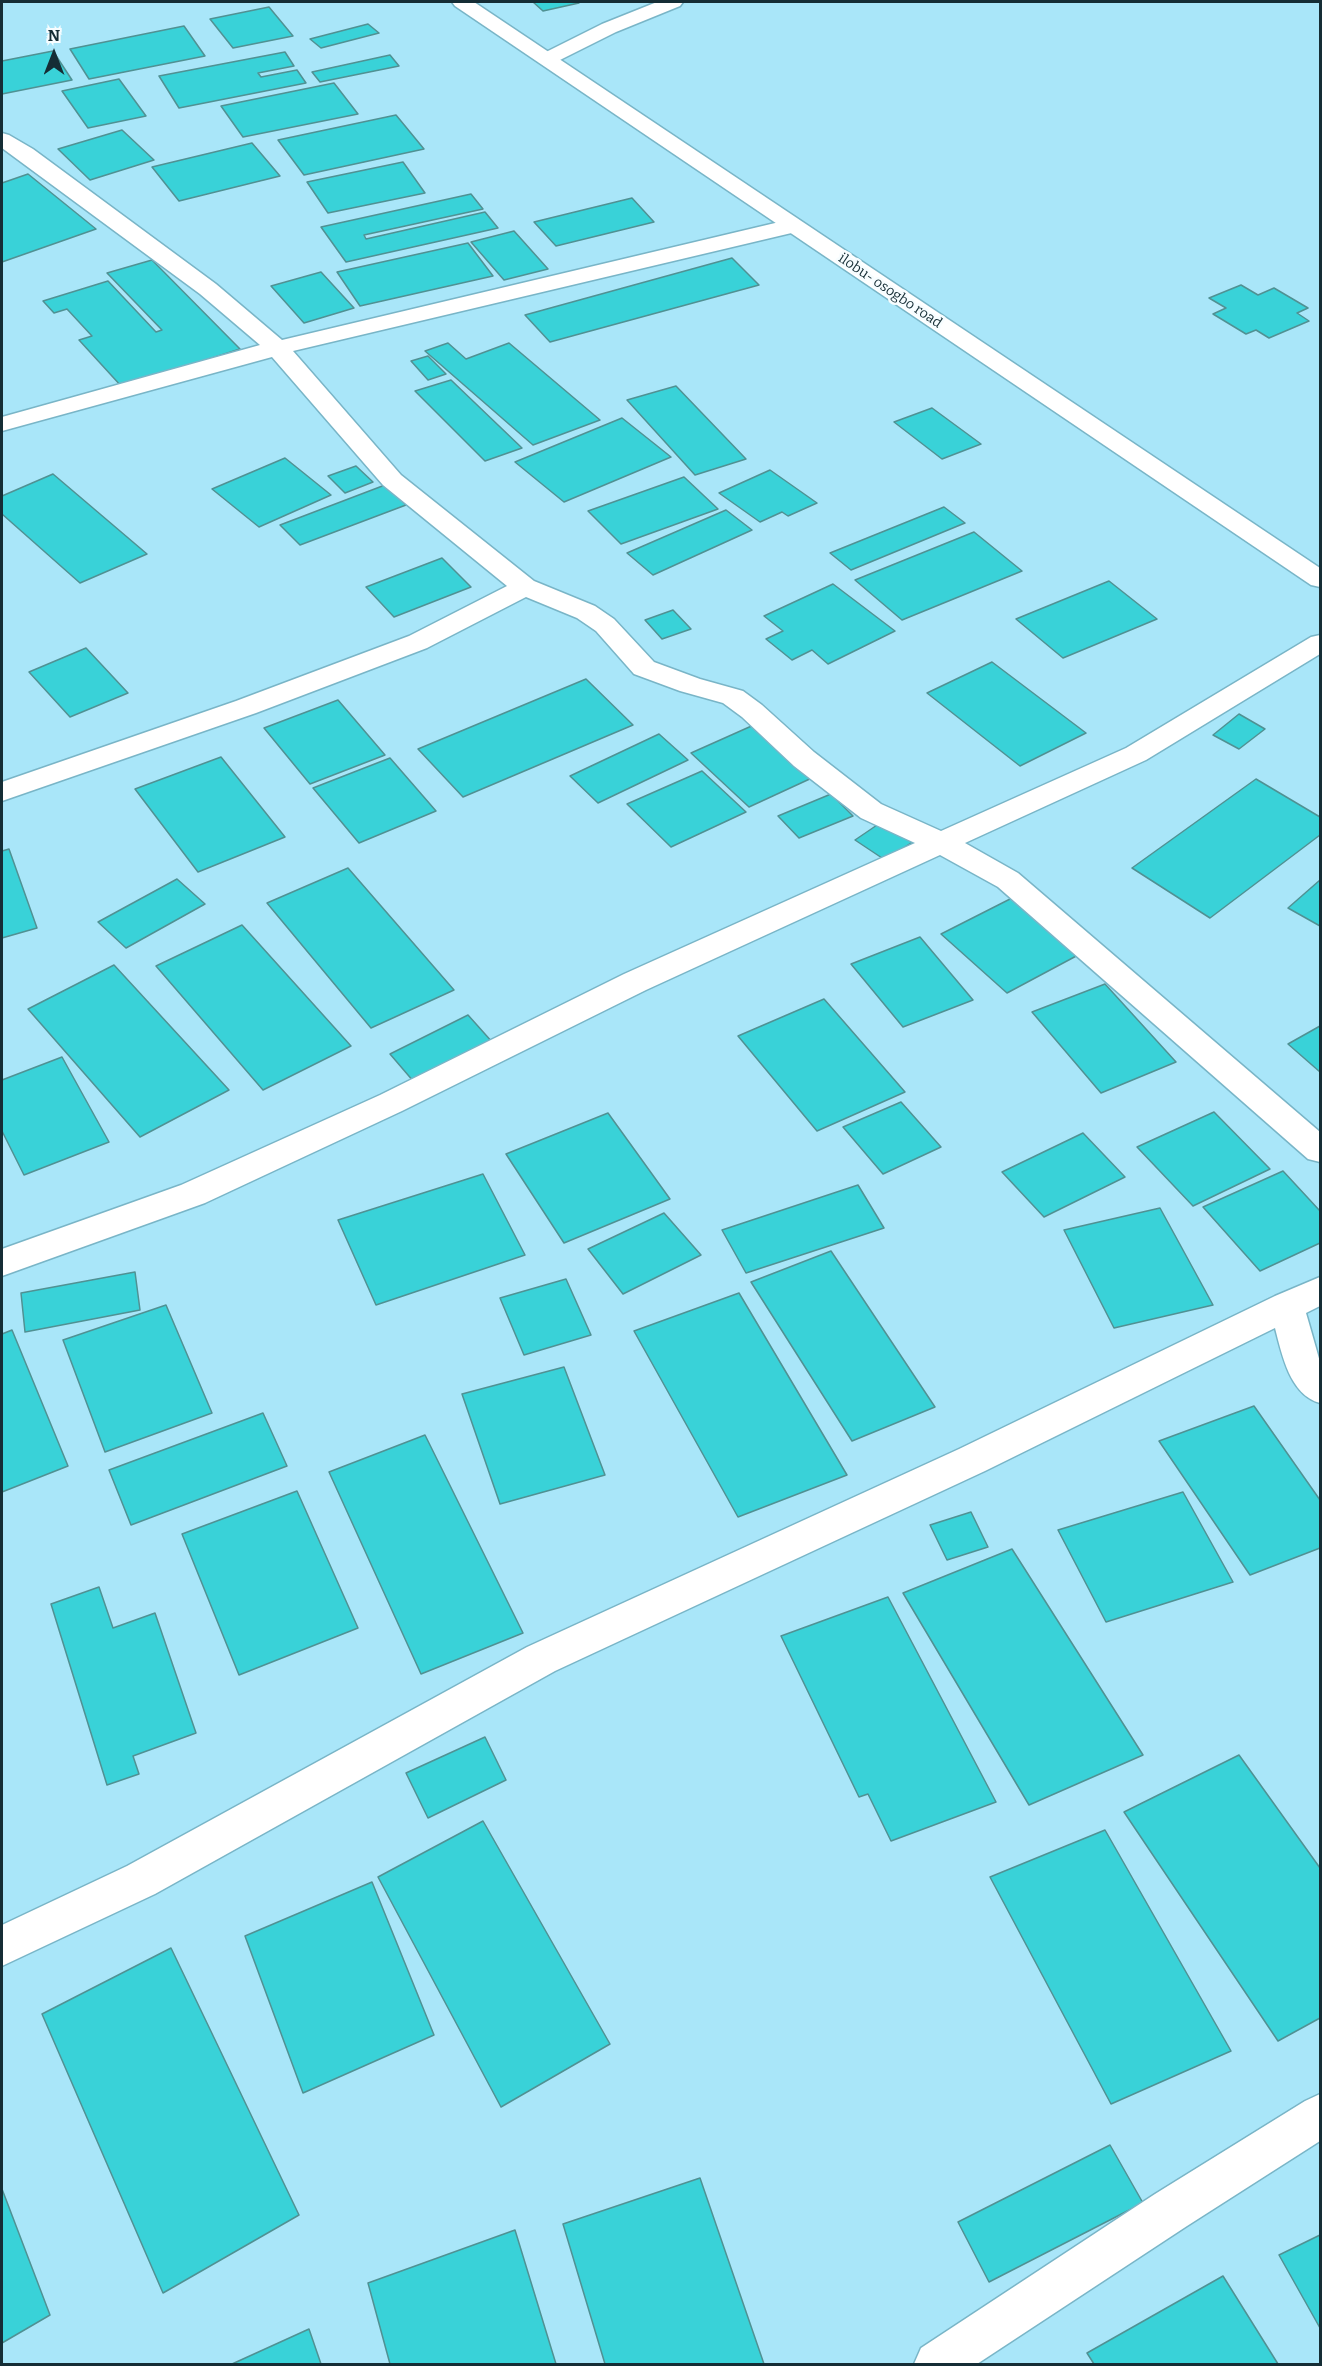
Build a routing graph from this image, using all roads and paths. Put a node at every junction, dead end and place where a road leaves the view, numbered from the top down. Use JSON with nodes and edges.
{"nodes":[{"id":1,"x":462,"y":2,"type":"edge"},
{"id":2,"x":673,"y":2,"type":"edge"},
{"id":3,"x":549,"y":58,"type":"junction"},
{"id":4,"x":2,"y":139,"type":"edge"},
{"id":5,"x":13,"y":158,"type":"edge"},
{"id":6,"x":792,"y":226,"type":"junction"},
{"id":7,"x":277,"y":348,"type":"junction"},
{"id":8,"x":2,"y":424,"type":"edge"},
{"id":9,"x":1320,"y":579,"type":"edge"},
{"id":10,"x":525,"y":587,"type":"junction"},
{"id":11,"x":1320,"y":643,"type":"edge"},
{"id":12,"x":2,"y":792,"type":"edge"},
{"id":13,"x":941,"y":843,"type":"junction"},
{"id":14,"x":1320,"y":1150,"type":"edge"},
{"id":15,"x":2,"y":1263,"type":"edge"},
{"id":16,"x":1320,"y":1291,"type":"edge"},
{"id":17,"x":1287,"y":1306,"type":"junction"},
{"id":18,"x":1320,"y":1389,"type":"edge"},
{"id":19,"x":2,"y":1946,"type":"edge"},
{"id":20,"x":1320,"y":2116,"type":"edge"},
{"id":21,"x":937,"y":2364,"type":"edge"}],
"edges":[{"from":1,"to":3,"type":"street","name":"ilobu- osogbo road"},
{"from":2,"to":3,"type":"street"},
{"from":3,"to":6,"type":"street","name":"ilobu- osogbo road"},
{"from":4,"to":5,"type":"street"},
{"from":5,"to":7,"type":"street"},
{"from":6,"to":7,"type":"street"},
{"from":6,"to":9,"type":"street","name":"ilobu- osogbo road"},
{"from":7,"to":8,"type":"street"},
{"from":7,"to":10,"type":"street"},
{"from":10,"to":12,"type":"street"},
{"from":10,"to":13,"type":"street"},
{"from":11,"to":13,"type":"street"},
{"from":13,"to":14,"type":"street"},
{"from":13,"to":15,"type":"street"},
{"from":16,"to":17,"type":"street"},
{"from":17,"to":18,"type":"street"},
{"from":17,"to":19,"type":"street"},
{"from":20,"to":21,"type":"street"}]}
